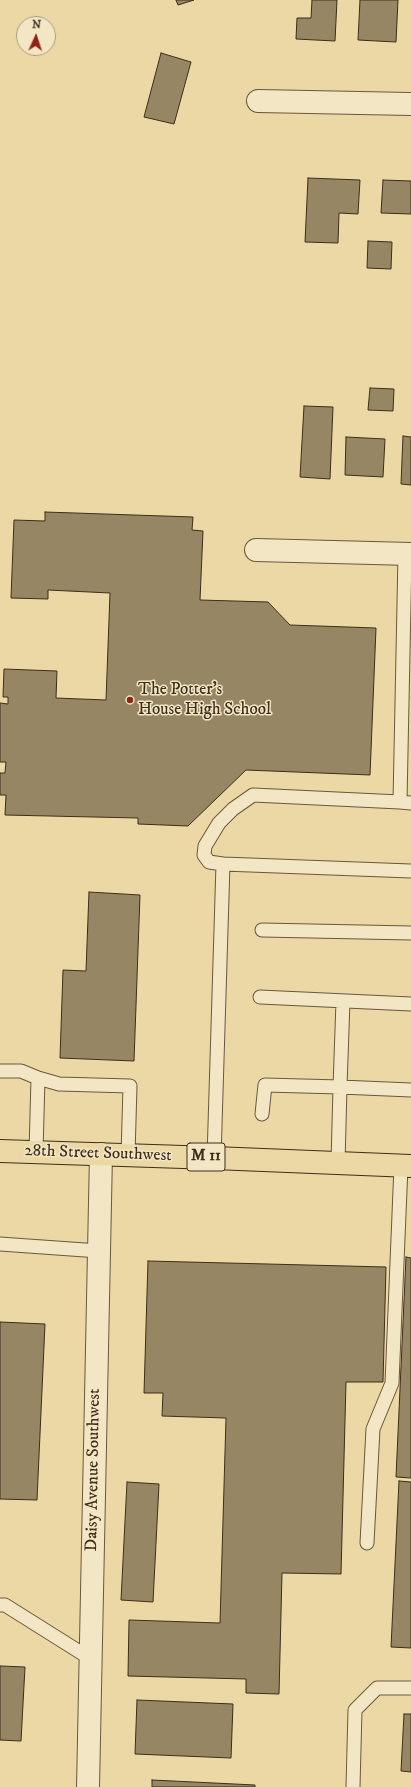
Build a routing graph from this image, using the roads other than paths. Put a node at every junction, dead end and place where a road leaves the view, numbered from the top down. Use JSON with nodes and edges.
{"nodes":[{"id":1,"x":258,"y":101,"type":"dead end"},
{"id":2,"x":411,"y":104,"type":"edge"},
{"id":3,"x":256,"y":550,"type":"dead end"},
{"id":4,"x":408,"y":554,"type":"edge"},
{"id":5,"x":406,"y":803,"type":"edge"},
{"id":6,"x":224,"y":864,"type":"junction"},
{"id":7,"x":411,"y":872,"type":"edge"},
{"id":8,"x":262,"y":930,"type":"dead end"},
{"id":9,"x":411,"y":933,"type":"edge"},
{"id":10,"x":260,"y":997,"type":"dead end"},
{"id":11,"x":343,"y":1001,"type":"junction"},
{"id":12,"x":411,"y":1004,"type":"edge"},
{"id":13,"x":0,"y":1071,"type":"edge"},
{"id":14,"x":38,"y":1078,"type":"junction"},
{"id":15,"x":340,"y":1087,"type":"junction"},
{"id":16,"x":411,"y":1090,"type":"edge"},
{"id":17,"x":262,"y":1114,"type":"dead end"},
{"id":18,"x":0,"y":1151,"type":"edge"},
{"id":19,"x":36,"y":1152,"type":"junction"},
{"id":20,"x":101,"y":1154,"type":"junction"},
{"id":21,"x":128,"y":1155,"type":"junction"},
{"id":22,"x":214,"y":1158,"type":"junction"},
{"id":23,"x":338,"y":1163,"type":"junction"},
{"id":24,"x":406,"y":1166,"type":"edge"},
{"id":25,"x":0,"y":1244,"type":"edge"},
{"id":26,"x":99,"y":1251,"type":"junction"},
{"id":27,"x":367,"y":1543,"type":"dead end"},
{"id":28,"x":0,"y":1605,"type":"edge"},
{"id":29,"x":91,"y":1659,"type":"junction"},
{"id":30,"x":411,"y":1688,"type":"edge"},
{"id":31,"x":88,"y":1787,"type":"edge"},
{"id":32,"x":352,"y":1787,"type":"edge"}],
"edges":[{"from":1,"to":2,"type":"street"},
{"from":3,"to":4,"type":"street"},
{"from":4,"to":5,"type":"lane"},
{"from":5,"to":6,"type":"lane"},
{"from":6,"to":7,"type":"lane"},
{"from":6,"to":22,"type":"lane"},
{"from":8,"to":9,"type":"lane"},
{"from":10,"to":11,"type":"lane"},
{"from":11,"to":12,"type":"lane"},
{"from":11,"to":15,"type":"lane"},
{"from":13,"to":14,"type":"lane"},
{"from":14,"to":19,"type":"lane"},
{"from":14,"to":21,"type":"lane"},
{"from":15,"to":16,"type":"lane"},
{"from":15,"to":17,"type":"lane"},
{"from":15,"to":23,"type":"lane"},
{"from":18,"to":19,"type":"main road","name":"28th Street Southwest","number":"M 11"},
{"from":19,"to":20,"type":"main road","name":"28th Street Southwest","number":"M 11"},
{"from":20,"to":21,"type":"main road","name":"28th Street Southwest","number":"M 11"},
{"from":20,"to":26,"type":"street","name":"Daisy Avenue Southwest"},
{"from":21,"to":22,"type":"main road","name":"28th Street Southwest","number":"M 11"},
{"from":22,"to":23,"type":"main road","name":"28th Street Southwest","number":"M 11"},
{"from":23,"to":24,"type":"main road","name":"28th Street Southwest","number":"M 11"},
{"from":24,"to":27,"type":"lane"},
{"from":25,"to":26,"type":"lane"},
{"from":26,"to":29,"type":"street","name":"Daisy Avenue Southwest"},
{"from":28,"to":29,"type":"lane"},
{"from":29,"to":31,"type":"street","name":"Daisy Avenue Southwest"},
{"from":30,"to":32,"type":"lane"}]}
